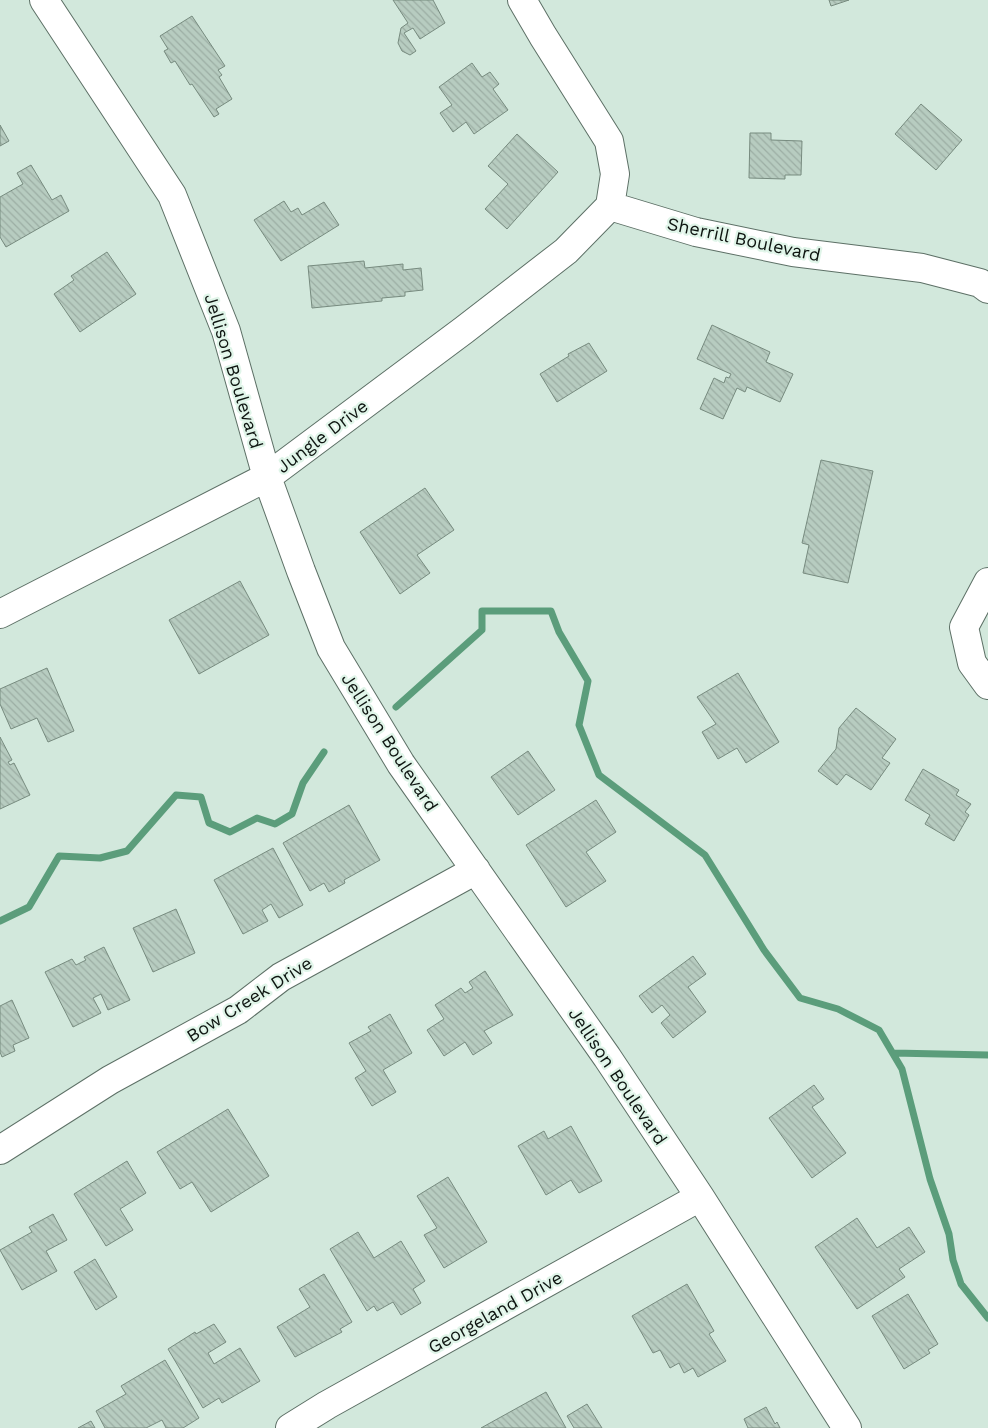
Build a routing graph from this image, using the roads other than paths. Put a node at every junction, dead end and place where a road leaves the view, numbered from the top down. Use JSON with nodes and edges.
{"nodes":[{"id":1,"x":44,"y":0,"type":"edge"},
{"id":2,"x":522,"y":0,"type":"edge"},
{"id":3,"x":610,"y":206,"type":"junction"},
{"id":4,"x":988,"y":289,"type":"edge"},
{"id":5,"x":267,"y":477,"type":"junction"},
{"id":6,"x":988,"y":582,"type":"edge"},
{"id":7,"x":0,"y":614,"type":"edge"},
{"id":8,"x":985,"y":676,"type":"edge"},
{"id":9,"x":476,"y":870,"type":"junction"},
{"id":10,"x":0,"y":1150,"type":"edge"},
{"id":11,"x":700,"y":1198,"type":"junction"},
{"id":12,"x":290,"y":1428,"type":"edge"},
{"id":13,"x":847,"y":1428,"type":"edge"}],
"edges":[{"from":1,"to":5,"type":"street","name":"Jellison Boulevard"},
{"from":2,"to":3,"type":"street"},
{"from":3,"to":4,"type":"street","name":"Sherrill Boulevard"},
{"from":3,"to":5,"type":"street","name":"Jungle Drive"},
{"from":5,"to":7,"type":"street","name":"Jungle Drive"},
{"from":5,"to":9,"type":"street","name":"Jellison Boulevard"},
{"from":6,"to":8,"type":"street"},
{"from":9,"to":10,"type":"street","name":"Bow Creek Drive"},
{"from":9,"to":11,"type":"street","name":"Jellison Boulevard"},
{"from":11,"to":12,"type":"street","name":"Georgeland Drive"},
{"from":11,"to":13,"type":"street","name":"Jellison Boulevard"}]}
